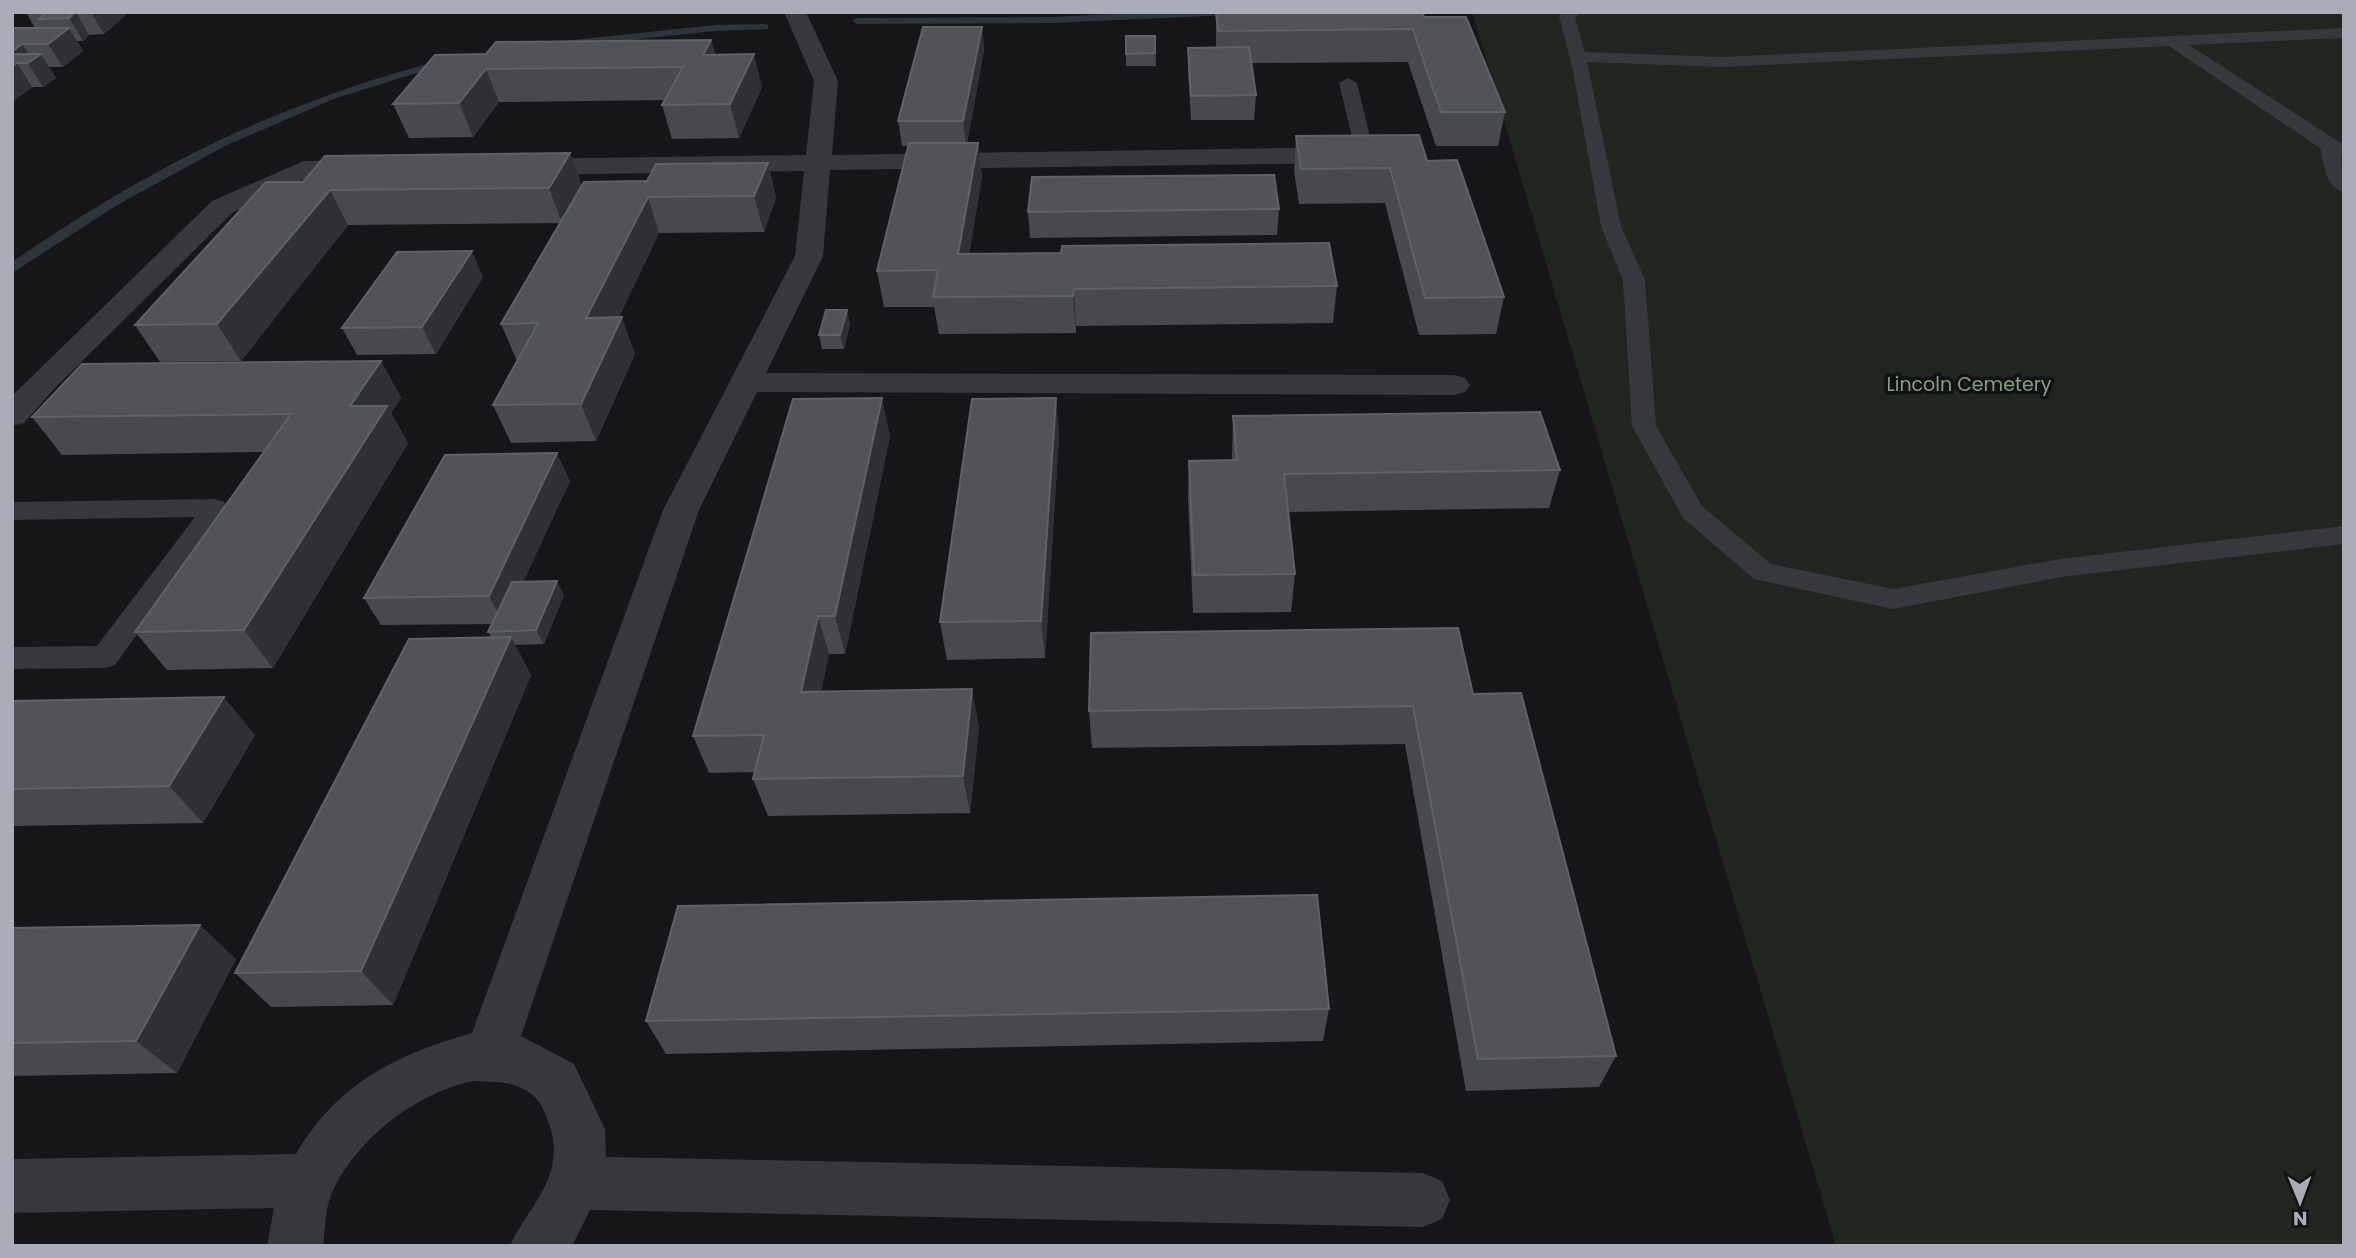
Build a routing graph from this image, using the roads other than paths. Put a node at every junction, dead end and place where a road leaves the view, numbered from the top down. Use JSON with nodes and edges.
{"nodes":[{"id":1,"x":795,"y":12,"type":"edge"},
{"id":2,"x":1574,"y":12,"type":"edge"},
{"id":3,"x":2344,"y":33,"type":"edge"},
{"id":4,"x":2172,"y":41,"type":"junction"},
{"id":5,"x":1577,"y":57,"type":"junction"},
{"id":6,"x":1348,"y":83,"type":"dead end"},
{"id":7,"x":2336,"y":149,"type":"edge"},
{"id":8,"x":1365,"y":154,"type":"joint"},
{"id":9,"x":818,"y":164,"type":"junction"},
{"id":10,"x":499,"y":167,"type":"edge"},
{"id":11,"x":387,"y":168,"type":"edge"},
{"id":12,"x":2344,"y":186,"type":"edge"},
{"id":13,"x":745,"y":382,"type":"junction"},
{"id":14,"x":1454,"y":385,"type":"dead end"},
{"id":15,"x":12,"y":416,"type":"edge"},
{"id":16,"x":12,"y":511,"type":"edge"},
{"id":17,"x":2344,"y":535,"type":"edge"},
{"id":18,"x":12,"y":658,"type":"edge"},
{"id":19,"x":489,"y":1055,"type":"junction"},
{"id":20,"x":308,"y":1181,"type":"junction"},
{"id":21,"x":575,"y":1183,"type":"junction"},
{"id":22,"x":12,"y":1186,"type":"edge"},
{"id":23,"x":1423,"y":1200,"type":"dead end"},
{"id":24,"x":295,"y":1246,"type":"edge"},
{"id":25,"x":538,"y":1246,"type":"edge"}],
"edges":[{"from":1,"to":9,"type":"street"},
{"from":2,"to":5,"type":"lane"},
{"from":3,"to":4,"type":"lane"},
{"from":4,"to":5,"type":"lane"},
{"from":4,"to":7,"type":"lane"},
{"from":5,"to":17,"type":"lane"},
{"from":6,"to":8,"type":"lane"},
{"from":7,"to":12,"type":"lane"},
{"from":8,"to":9,"type":"street"},
{"from":9,"to":10,"type":"street"},
{"from":9,"to":13,"type":"street"},
{"from":11,"to":15,"type":"street"},
{"from":13,"to":14,"type":"street"},
{"from":13,"to":19,"type":"street"},
{"from":16,"to":18,"type":"lane"},
{"from":19,"to":20,"type":"street"},
{"from":19,"to":21,"type":"street"},
{"from":20,"to":22,"type":"street"},
{"from":20,"to":24,"type":"street"},
{"from":21,"to":23,"type":"street"},
{"from":21,"to":25,"type":"street"}]}
